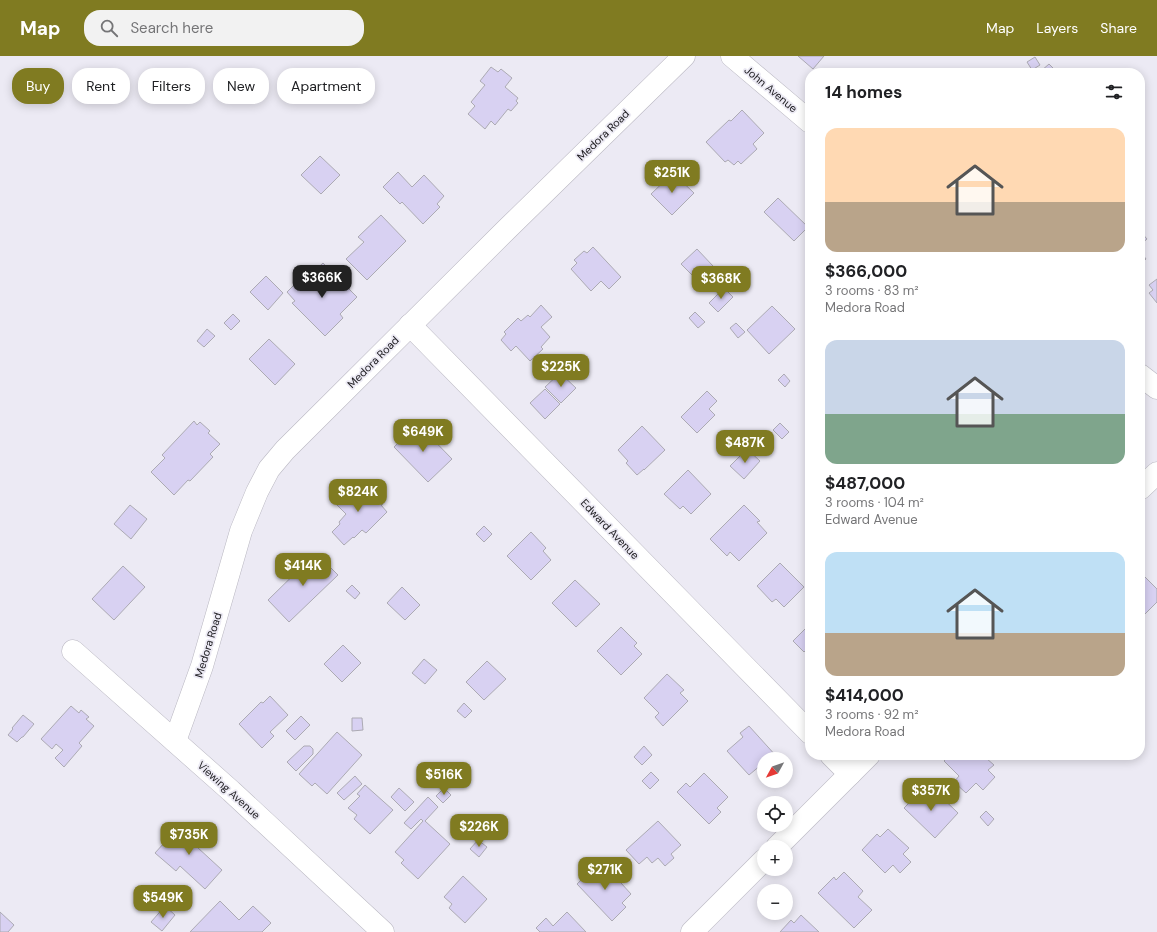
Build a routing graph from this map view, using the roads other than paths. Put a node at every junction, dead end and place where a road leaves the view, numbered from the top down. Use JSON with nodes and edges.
{"nodes":[{"id":1,"x":684,"y":56,"type":"edge"},
{"id":2,"x":732,"y":56,"type":"edge"},
{"id":3,"x":805,"y":118,"type":"edge"},
{"id":4,"x":410,"y":325,"type":"junction"},
{"id":5,"x":1145,"y":379,"type":"edge"},
{"id":6,"x":1157,"y":388,"type":"edge"},
{"id":7,"x":1157,"y":473,"type":"edge"},
{"id":8,"x":1145,"y":484,"type":"edge"},
{"id":9,"x":73,"y":651,"type":"dead end"},
{"id":10,"x":805,"y":728,"type":"edge"},
{"id":11,"x":175,"y":741,"type":"junction"},
{"id":12,"x":836,"y":760,"type":"edge"},
{"id":13,"x":864,"y":760,"type":"edge"},
{"id":14,"x":850,"y":774,"type":"junction"},
{"id":15,"x":784,"y":840,"type":"edge"},
{"id":16,"x":757,"y":867,"type":"edge"},
{"id":17,"x":383,"y":932,"type":"edge"},
{"id":18,"x":692,"y":932,"type":"edge"}],
"edges":[{"from":1,"to":4,"type":"street","name":"Medora Road"},
{"from":2,"to":3,"type":"street","name":"John Avenue"},
{"from":4,"to":10,"type":"street","name":"Edward Avenue"},
{"from":4,"to":11,"type":"street","name":"Medora Road"},
{"from":5,"to":6,"type":"street"},
{"from":7,"to":8,"type":"street"},
{"from":9,"to":11,"type":"street","name":"Viewing Avenue"},
{"from":11,"to":17,"type":"street","name":"Viewing Avenue"},
{"from":12,"to":14,"type":"street"},
{"from":13,"to":14,"type":"street"},
{"from":14,"to":15,"type":"street"},
{"from":16,"to":18,"type":"street"}]}
